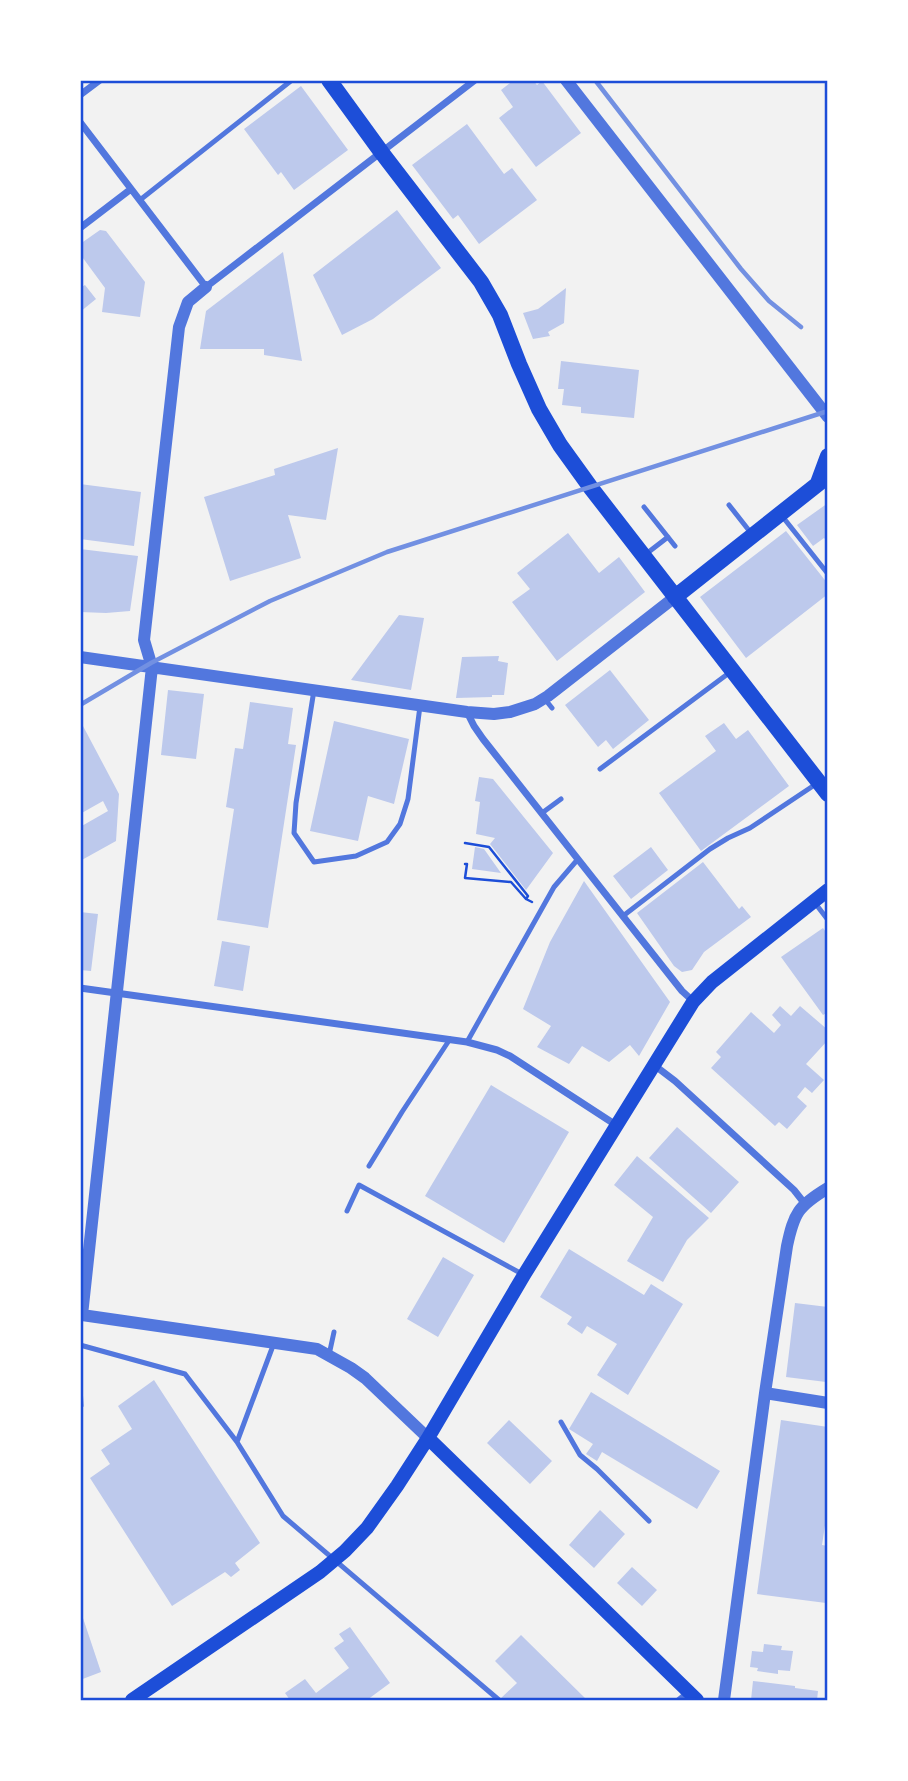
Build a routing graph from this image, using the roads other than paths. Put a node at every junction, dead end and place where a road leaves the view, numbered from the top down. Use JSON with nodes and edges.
{"nodes":[{"id":1,"x":100,"y":80,"type":"edge"},
{"id":2,"x":292,"y":80,"type":"edge"},
{"id":3,"x":329,"y":80,"type":"edge"},
{"id":4,"x":475,"y":80,"type":"edge"},
{"id":5,"x":566,"y":80,"type":"edge"},
{"id":6,"x":80,"y":95,"type":"edge"},
{"id":7,"x":80,"y":122,"type":"edge"},
{"id":8,"x":382,"y":153,"type":"junction"},
{"id":9,"x":131,"y":189,"type":"junction"},
{"id":10,"x":140,"y":200,"type":"junction"},
{"id":11,"x":80,"y":228,"type":"edge"},
{"id":12,"x":206,"y":287,"type":"junction"},
{"id":13,"x":828,"y":417,"type":"edge"},
{"id":14,"x":828,"y":456,"type":"edge"},
{"id":15,"x":823,"y":480,"type":"edge"},
{"id":16,"x":729,"y":505,"type":"dead end"},
{"id":17,"x":645,"y":507,"type":"dead end"},
{"id":18,"x":780,"y":514,"type":"junction"},
{"id":19,"x":753,"y":536,"type":"junction"},
{"id":20,"x":668,"y":537,"type":"junction"},
{"id":21,"x":675,"y":546,"type":"dead end"},
{"id":22,"x":644,"y":556,"type":"junction"},
{"id":23,"x":828,"y":574,"type":"edge"},
{"id":24,"x":676,"y":597,"type":"junction"},
{"id":25,"x":80,"y":657,"type":"edge"},
{"id":26,"x":152,"y":667,"type":"junction"},
{"id":27,"x":732,"y":671,"type":"junction"},
{"id":28,"x":314,"y":690,"type":"junction"},
{"id":29,"x":420,"y":706,"type":"junction"},
{"id":30,"x":467,"y":712,"type":"junction"},
{"id":31,"x":600,"y":769,"type":"dead end"},
{"id":32,"x":823,"y":788,"type":"edge"},
{"id":33,"x":561,"y":799,"type":"dead end"},
{"id":34,"x":542,"y":813,"type":"junction"},
{"id":35,"x":578,"y":859,"type":"junction"},
{"id":36,"x":828,"y":890,"type":"edge"},
{"id":37,"x":813,"y":901,"type":"junction"},
{"id":38,"x":623,"y":916,"type":"junction"},
{"id":39,"x":828,"y":920,"type":"edge"},
{"id":40,"x":80,"y":988,"type":"edge"},
{"id":41,"x":117,"y":993,"type":"junction"},
{"id":42,"x":693,"y":1002,"type":"junction"},
{"id":43,"x":450,"y":1039,"type":"junction"},
{"id":44,"x":467,"y":1042,"type":"junction"},
{"id":45,"x":653,"y":1065,"type":"junction"},
{"id":46,"x":616,"y":1125,"type":"junction"},
{"id":47,"x":369,"y":1166,"type":"dead end"},
{"id":48,"x":828,"y":1188,"type":"edge"},
{"id":49,"x":806,"y":1204,"type":"junction"},
{"id":50,"x":347,"y":1211,"type":"dead end"},
{"id":51,"x":524,"y":1275,"type":"junction"},
{"id":52,"x":81,"y":1319,"type":"edge"},
{"id":53,"x":334,"y":1332,"type":"dead end"},
{"id":54,"x":274,"y":1343,"type":"junction"},
{"id":55,"x":80,"y":1345,"type":"edge"},
{"id":56,"x":329,"y":1355,"type":"junction"},
{"id":57,"x":80,"y":1385,"type":"edge"},
{"id":58,"x":765,"y":1393,"type":"junction"},
{"id":59,"x":828,"y":1403,"type":"edge"},
{"id":60,"x":81,"y":1406,"type":"edge"},
{"id":61,"x":561,"y":1422,"type":"dead end"},
{"id":62,"x":428,"y":1438,"type":"junction"},
{"id":63,"x":237,"y":1442,"type":"junction"},
{"id":64,"x":649,"y":1521,"type":"dead end"},
{"id":65,"x":335,"y":1560,"type":"junction"},
{"id":66,"x":688,"y":1698,"type":"edge"},
{"id":67,"x":132,"y":1700,"type":"edge"},
{"id":68,"x":499,"y":1700,"type":"edge"},
{"id":69,"x":724,"y":1700,"type":"edge"}],
"edges":[{"from":1,"to":6,"type":"street"},
{"from":2,"to":10,"type":"lane"},
{"from":3,"to":8,"type":"main road"},
{"from":4,"to":8,"type":"street"},
{"from":5,"to":13,"type":"street"},
{"from":7,"to":9,"type":"street"},
{"from":8,"to":12,"type":"street"},
{"from":8,"to":22,"type":"main road"},
{"from":9,"to":10,"type":"street"},
{"from":9,"to":11,"type":"street"},
{"from":10,"to":12,"type":"street"},
{"from":12,"to":26,"type":"street"},
{"from":14,"to":15,"type":"main road"},
{"from":15,"to":18,"type":"main road"},
{"from":16,"to":19,"type":"lane"},
{"from":17,"to":20,"type":"lane"},
{"from":18,"to":19,"type":"main road"},
{"from":18,"to":23,"type":"lane"},
{"from":19,"to":24,"type":"main road"},
{"from":20,"to":21,"type":"lane"},
{"from":20,"to":22,"type":"lane"},
{"from":22,"to":24,"type":"main road"},
{"from":24,"to":27,"type":"main road"},
{"from":24,"to":30,"type":"street"},
{"from":25,"to":26,"type":"street"},
{"from":26,"to":28,"type":"street"},
{"from":26,"to":41,"type":"street"},
{"from":27,"to":31,"type":"lane"},
{"from":27,"to":32,"type":"main road"},
{"from":28,"to":29,"type":"street"},
{"from":28,"to":29,"type":"lane"},
{"from":29,"to":30,"type":"street"},
{"from":30,"to":34,"type":"street"},
{"from":32,"to":38,"type":"lane"},
{"from":33,"to":34,"type":"lane"},
{"from":34,"to":35,"type":"street"},
{"from":35,"to":38,"type":"street"},
{"from":35,"to":44,"type":"lane"},
{"from":36,"to":37,"type":"main road"},
{"from":37,"to":39,"type":"lane"},
{"from":37,"to":42,"type":"main road"},
{"from":38,"to":42,"type":"street"},
{"from":40,"to":41,"type":"street"},
{"from":41,"to":43,"type":"street"},
{"from":41,"to":52,"type":"street"},
{"from":42,"to":45,"type":"main road"},
{"from":43,"to":44,"type":"street"},
{"from":43,"to":47,"type":"lane"},
{"from":44,"to":46,"type":"street"},
{"from":45,"to":46,"type":"main road"},
{"from":45,"to":49,"type":"street"},
{"from":46,"to":51,"type":"main road"},
{"from":48,"to":49,"type":"street"},
{"from":49,"to":58,"type":"street"},
{"from":50,"to":51,"type":"lane"},
{"from":51,"to":62,"type":"main road"},
{"from":52,"to":54,"type":"street"},
{"from":53,"to":56,"type":"lane"},
{"from":54,"to":56,"type":"street"},
{"from":54,"to":63,"type":"lane"},
{"from":55,"to":63,"type":"lane"},
{"from":56,"to":62,"type":"street"},
{"from":57,"to":60,"type":"lane"},
{"from":58,"to":59,"type":"street"},
{"from":58,"to":69,"type":"street"},
{"from":61,"to":64,"type":"lane"},
{"from":62,"to":65,"type":"main road"},
{"from":62,"to":66,"type":"main road"},
{"from":63,"to":65,"type":"lane"},
{"from":65,"to":67,"type":"main road"},
{"from":65,"to":68,"type":"lane"}]}
